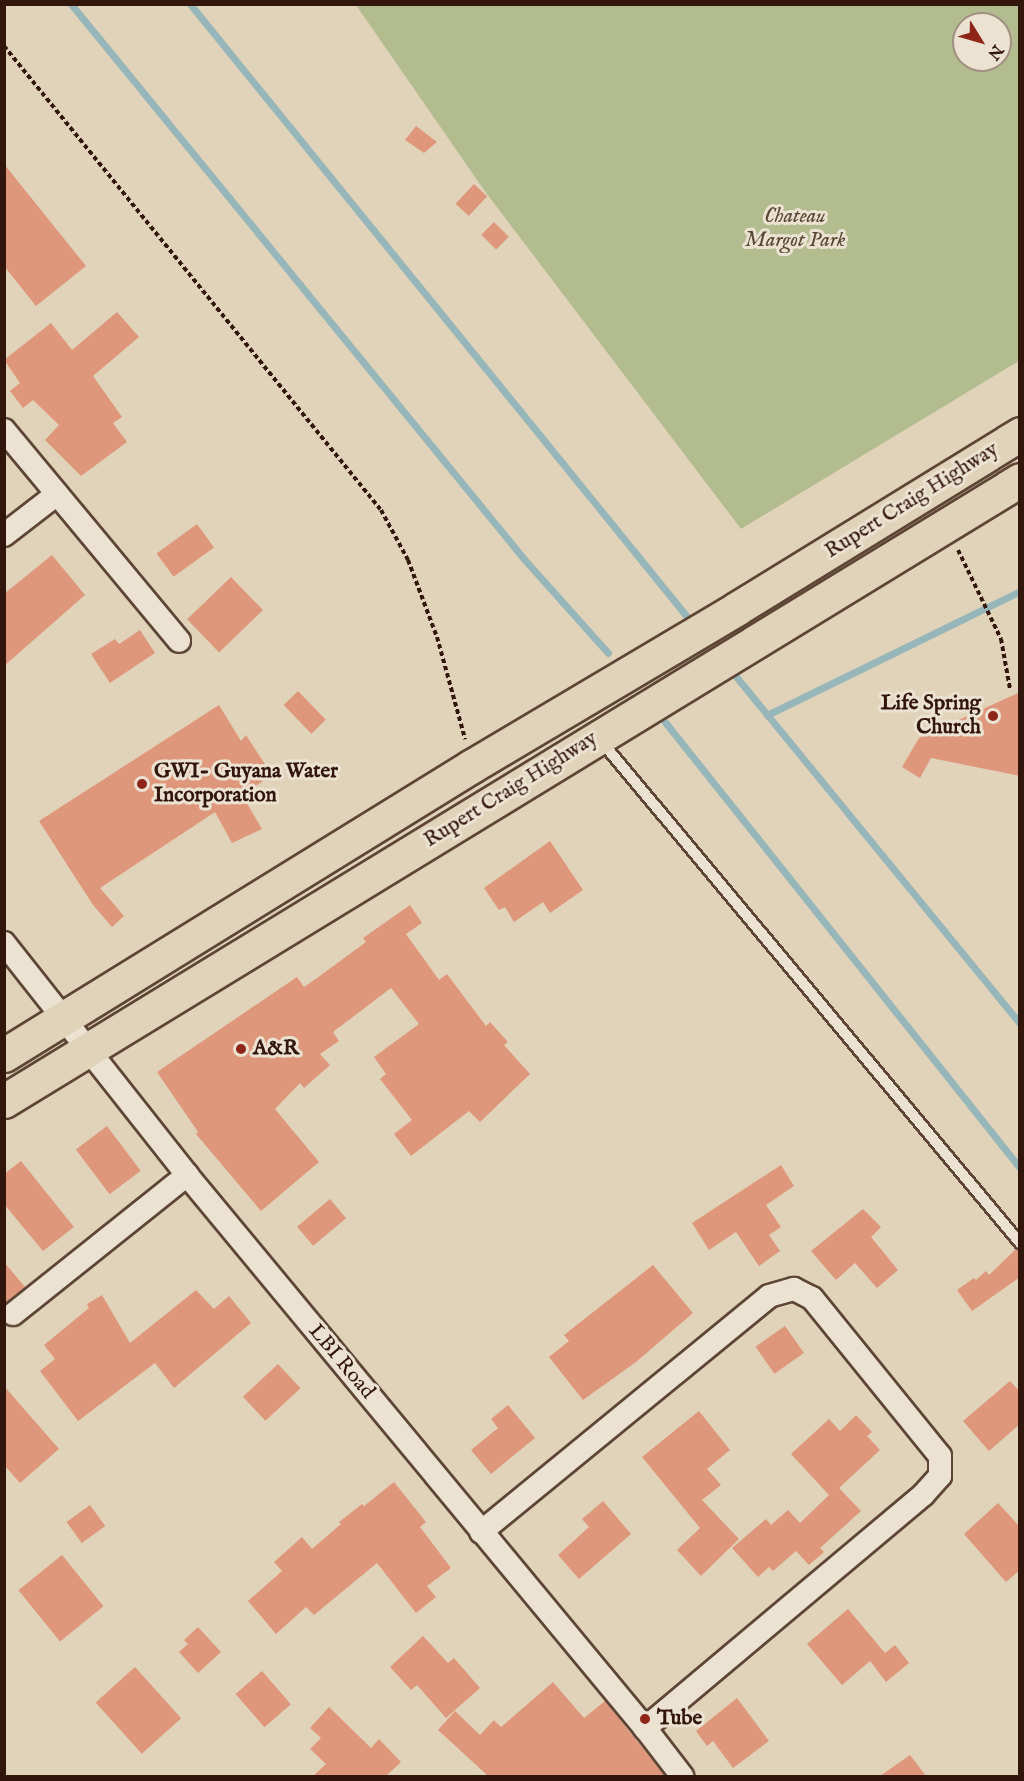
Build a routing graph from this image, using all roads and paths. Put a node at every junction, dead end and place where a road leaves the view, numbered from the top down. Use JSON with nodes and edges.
{"nodes":[{"id":1,"x":4,"y":46,"type":"edge"},
{"id":2,"x":4,"y":430,"type":"edge"},
{"id":3,"x":1020,"y":434,"type":"edge"},
{"id":4,"x":1020,"y":480,"type":"edge"},
{"id":5,"x":57,"y":494,"type":"junction"},
{"id":6,"x":4,"y":536,"type":"edge"},
{"id":7,"x":970,"y":576,"type":"dead end"},
{"id":8,"x":179,"y":641,"type":"dead end"},
{"id":9,"x":1010,"y":689,"type":"dead end"},
{"id":10,"x":597,"y":737,"type":"junction"},
{"id":11,"x":472,"y":766,"type":"junction"},
{"id":12,"x":4,"y":943,"type":"edge"},
{"id":13,"x":65,"y":1018,"type":"junction"},
{"id":14,"x":89,"y":1048,"type":"junction"},
{"id":15,"x":4,"y":1055,"type":"edge"},
{"id":16,"x":4,"y":1101,"type":"edge"},
{"id":17,"x":187,"y":1175,"type":"junction"},
{"id":18,"x":1020,"y":1242,"type":"edge"},
{"id":19,"x":13,"y":1314,"type":"dead end"},
{"id":20,"x":481,"y":1532,"type":"junction"},
{"id":21,"x":645,"y":1728,"type":"junction"},
{"id":22,"x":682,"y":1776,"type":"edge"}],
"edges":[{"from":1,"to":11,"type":"path"},
{"from":2,"to":5,"type":"street"},
{"from":3,"to":11,"type":"main road","name":"Rupert Craig Highway"},
{"from":4,"to":10,"type":"main road","name":"Rupert Craig Highway"},
{"from":5,"to":6,"type":"street"},
{"from":5,"to":8,"type":"street"},
{"from":7,"to":9,"type":"path"},
{"from":10,"to":14,"type":"main road","name":"Rupert Craig Highway"},
{"from":10,"to":18,"type":"lane"},
{"from":11,"to":13,"type":"main road","name":"Rupert Craig Highway"},
{"from":12,"to":13,"type":"street","name":"LBI Road"},
{"from":13,"to":14,"type":"street","name":"LBI Road"},
{"from":13,"to":15,"type":"main road","name":"Rupert Craig Highway"},
{"from":14,"to":16,"type":"main road","name":"Rupert Craig Highway"},
{"from":14,"to":17,"type":"street","name":"LBI Road"},
{"from":17,"to":19,"type":"street"},
{"from":17,"to":20,"type":"street","name":"LBI Road"},
{"from":20,"to":21,"type":"street","name":"LBI Road"},
{"from":20,"to":21,"type":"street"},
{"from":21,"to":22,"type":"street","name":"LBI Road"}]}
